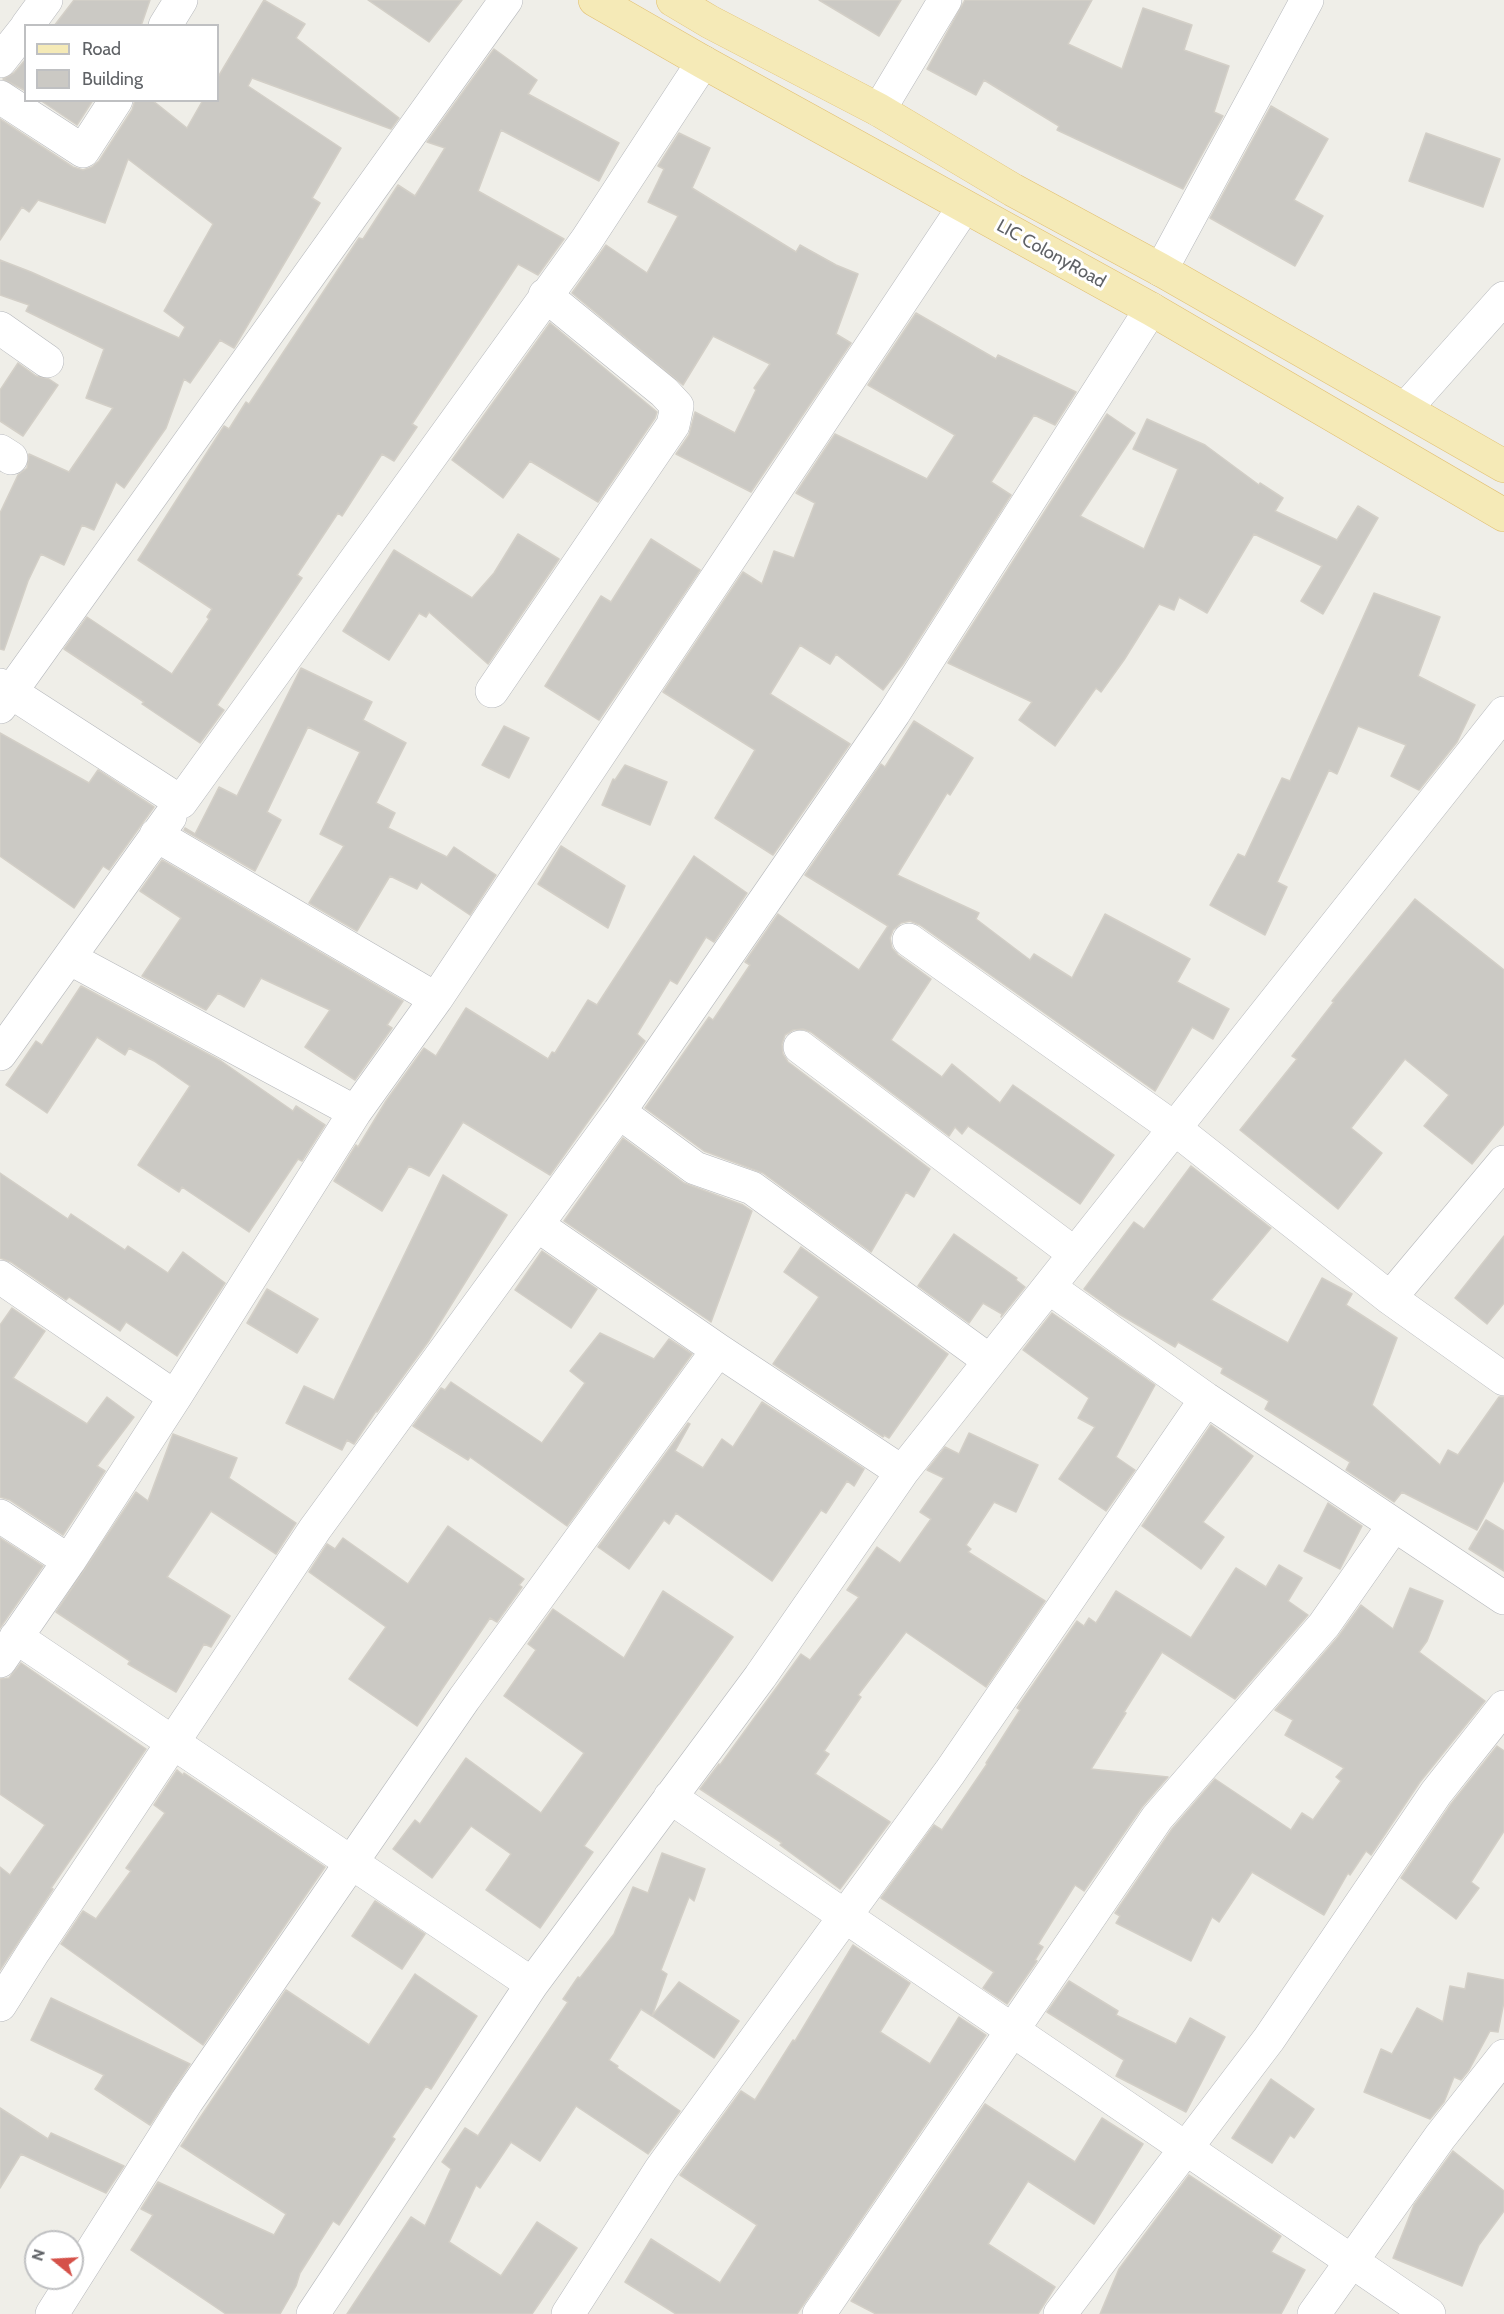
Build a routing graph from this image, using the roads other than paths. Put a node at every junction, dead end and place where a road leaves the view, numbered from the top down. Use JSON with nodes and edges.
{"nodes":[{"id":1,"x":46,"y":0,"type":"edge"},
{"id":2,"x":181,"y":0,"type":"edge"},
{"id":3,"x":506,"y":0,"type":"edge"},
{"id":4,"x":595,"y":0,"type":"edge"},
{"id":5,"x":673,"y":0,"type":"edge"},
{"id":6,"x":945,"y":0,"type":"edge"},
{"id":7,"x":1307,"y":0,"type":"edge"},
{"id":8,"x":28,"y":24,"type":"edge"},
{"id":9,"x":166,"y":24,"type":"edge"},
{"id":10,"x":24,"y":30,"type":"edge"},
{"id":11,"x":0,"y":62,"type":"edge"},
{"id":12,"x":703,"y":62,"type":"junction"},
{"id":13,"x":0,"y":97,"type":"edge"},
{"id":14,"x":115,"y":102,"type":"edge"},
{"id":15,"x":879,"y":110,"type":"junction"},
{"id":16,"x":923,"y":135,"type":"junction"},
{"id":17,"x":902,"y":171,"type":"junction"},
{"id":18,"x":964,"y":207,"type":"junction"},
{"id":19,"x":1161,"y":270,"type":"junction"},
{"id":20,"x":545,"y":295,"type":"junction"},
{"id":21,"x":1504,"y":298,"type":"edge"},
{"id":22,"x":1151,"y":309,"type":"junction"},
{"id":23,"x":0,"y":328,"type":"edge"},
{"id":24,"x":47,"y":361,"type":"dead end"},
{"id":25,"x":1406,"y":408,"type":"junction"},
{"id":26,"x":1504,"y":465,"type":"edge"},
{"id":27,"x":1504,"y":515,"type":"edge"},
{"id":28,"x":492,"y":691,"type":"dead end"},
{"id":29,"x":4,"y":694,"type":"edge"},
{"id":30,"x":1504,"y":713,"type":"edge"},
{"id":31,"x":181,"y":802,"type":"junction"},
{"id":32,"x":156,"y":835,"type":"junction"},
{"id":33,"x":909,"y":940,"type":"dead end"},
{"id":34,"x":69,"y":958,"type":"junction"},
{"id":35,"x":436,"y":999,"type":"junction"},
{"id":36,"x":800,"y":1047,"type":"dead end"},
{"id":37,"x":0,"y":1054,"type":"edge"},
{"id":38,"x":355,"y":1112,"type":"junction"},
{"id":39,"x":619,"y":1112,"type":"junction"},
{"id":40,"x":1174,"y":1128,"type":"junction"},
{"id":41,"x":1504,"y":1162,"type":"edge"},
{"id":42,"x":537,"y":1224,"type":"junction"},
{"id":43,"x":1075,"y":1254,"type":"junction"},
{"id":44,"x":0,"y":1277,"type":"edge"},
{"id":45,"x":1050,"y":1288,"type":"junction"},
{"id":46,"x":1390,"y":1298,"type":"junction"},
{"id":47,"x":718,"y":1350,"type":"junction"},
{"id":48,"x":990,"y":1361,"type":"junction"},
{"id":49,"x":1504,"y":1379,"type":"edge"},
{"id":50,"x":175,"y":1397,"type":"junction"},
{"id":51,"x":1206,"y":1399,"type":"junction"},
{"id":52,"x":902,"y":1472,"type":"junction"},
{"id":53,"x":0,"y":1515,"type":"edge"},
{"id":54,"x":1394,"y":1525,"type":"junction"},
{"id":55,"x":69,"y":1561,"type":"junction"},
{"id":56,"x":1504,"y":1598,"type":"edge"},
{"id":57,"x":8,"y":1649,"type":"edge"},
{"id":58,"x":1504,"y":1707,"type":"edge"},
{"id":59,"x":173,"y":1742,"type":"junction"},
{"id":60,"x":670,"y":1797,"type":"junction"},
{"id":61,"x":352,"y":1862,"type":"junction"},
{"id":62,"x":844,"y":1916,"type":"junction"},
{"id":63,"x":532,"y":1984,"type":"junction"},
{"id":64,"x":0,"y":2005,"type":"edge"},
{"id":65,"x":1012,"y":2030,"type":"junction"},
{"id":66,"x":1504,"y":2056,"type":"edge"},
{"id":67,"x":1185,"y":2148,"type":"junction"},
{"id":68,"x":1352,"y":2261,"type":"junction"},
{"id":69,"x":52,"y":2314,"type":"edge"},
{"id":70,"x":314,"y":2314,"type":"edge"},
{"id":71,"x":568,"y":2314,"type":"edge"},
{"id":72,"x":819,"y":2314,"type":"edge"},
{"id":73,"x":1060,"y":2314,"type":"edge"},
{"id":74,"x":1314,"y":2314,"type":"edge"},
{"id":75,"x":1429,"y":2314,"type":"edge"}],
"edges":[{"from":1,"to":8,"type":"street"},
{"from":2,"to":9,"type":"street"},
{"from":3,"to":29,"type":"street"},
{"from":4,"to":12,"type":"main road","name":"LIC ColonyRoad"},
{"from":5,"to":15,"type":"main road"},
{"from":6,"to":15,"type":"street"},
{"from":7,"to":19,"type":"street"},
{"from":10,"to":11,"type":"street"},
{"from":12,"to":17,"type":"main road","name":"LIC ColonyRoad"},
{"from":12,"to":20,"type":"street"},
{"from":13,"to":14,"type":"street"},
{"from":15,"to":16,"type":"main road"},
{"from":16,"to":17,"type":"main road"},
{"from":16,"to":19,"type":"main road"},
{"from":17,"to":18,"type":"main road","name":"LIC ColonyRoad"},
{"from":18,"to":22,"type":"main road","name":"LIC ColonyRoad"},
{"from":18,"to":35,"type":"street"},
{"from":19,"to":25,"type":"main road"},
{"from":20,"to":28,"type":"street"},
{"from":20,"to":31,"type":"street"},
{"from":21,"to":25,"type":"street"},
{"from":22,"to":27,"type":"main road","name":"LIC ColonyRoad"},
{"from":22,"to":39,"type":"street"},
{"from":23,"to":24,"type":"street"},
{"from":25,"to":26,"type":"main road"},
{"from":29,"to":31,"type":"street"},
{"from":30,"to":40,"type":"street"},
{"from":31,"to":32,"type":"street"},
{"from":32,"to":34,"type":"street"},
{"from":32,"to":35,"type":"street"},
{"from":33,"to":40,"type":"street"},
{"from":34,"to":37,"type":"street"},
{"from":34,"to":38,"type":"street"},
{"from":35,"to":38,"type":"street"},
{"from":36,"to":43,"type":"street"},
{"from":38,"to":50,"type":"street"},
{"from":39,"to":42,"type":"street"},
{"from":39,"to":48,"type":"street"},
{"from":40,"to":43,"type":"street"},
{"from":40,"to":46,"type":"street"},
{"from":41,"to":46,"type":"street"},
{"from":42,"to":47,"type":"street"},
{"from":42,"to":59,"type":"street"},
{"from":43,"to":45,"type":"street"},
{"from":44,"to":50,"type":"street"},
{"from":45,"to":48,"type":"street"},
{"from":45,"to":51,"type":"street"},
{"from":46,"to":49,"type":"street"},
{"from":47,"to":52,"type":"street"},
{"from":47,"to":61,"type":"street"},
{"from":48,"to":52,"type":"street"},
{"from":50,"to":55,"type":"street"},
{"from":51,"to":54,"type":"street"},
{"from":51,"to":62,"type":"street"},
{"from":52,"to":60,"type":"street"},
{"from":53,"to":55,"type":"street"},
{"from":54,"to":56,"type":"street"},
{"from":54,"to":65,"type":"street"},
{"from":55,"to":57,"type":"street"},
{"from":57,"to":59,"type":"street"},
{"from":58,"to":67,"type":"street"},
{"from":59,"to":61,"type":"street"},
{"from":59,"to":64,"type":"street"},
{"from":60,"to":62,"type":"street"},
{"from":60,"to":63,"type":"street"},
{"from":61,"to":63,"type":"street"},
{"from":61,"to":69,"type":"street"},
{"from":62,"to":65,"type":"street"},
{"from":62,"to":71,"type":"street"},
{"from":63,"to":70,"type":"street"},
{"from":65,"to":67,"type":"street"},
{"from":65,"to":72,"type":"street"},
{"from":66,"to":68,"type":"street"},
{"from":67,"to":68,"type":"street"},
{"from":67,"to":73,"type":"street"},
{"from":68,"to":74,"type":"street"},
{"from":68,"to":75,"type":"street"}]}
